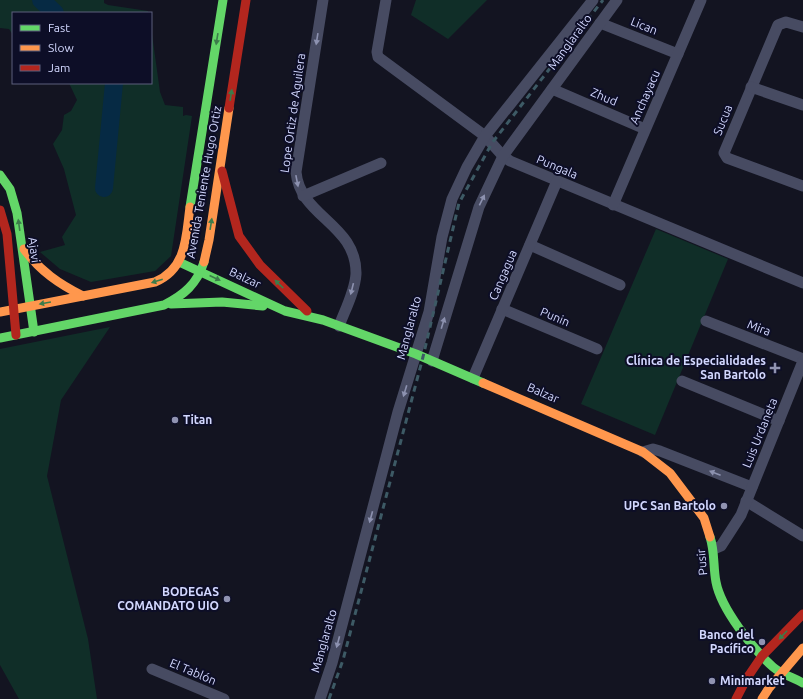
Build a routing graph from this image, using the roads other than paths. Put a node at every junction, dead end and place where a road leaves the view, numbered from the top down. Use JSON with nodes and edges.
{"nodes":[{"id":1,"x":223,"y":0,"type":"edge"},
{"id":2,"x":246,"y":0,"type":"edge"},
{"id":3,"x":323,"y":0,"type":"edge"},
{"id":4,"x":386,"y":0,"type":"edge"},
{"id":5,"x":593,"y":0,"type":"edge"},
{"id":6,"x":617,"y":0,"type":"edge"},
{"id":7,"x":701,"y":0,"type":"edge"},
{"id":8,"x":600,"y":22,"type":"junction"},
{"id":9,"x":803,"y":27,"type":"edge"},
{"id":10,"x":678,"y":54,"type":"junction"},
{"id":11,"x":751,"y":87,"type":"junction"},
{"id":12,"x":552,"y":90,"type":"junction"},
{"id":13,"x":803,"y":105,"type":"edge"},
{"id":14,"x":645,"y":129,"type":"junction"},
{"id":15,"x":485,"y":136,"type":"junction"},
{"id":16,"x":503,"y":156,"type":"junction"},
{"id":17,"x":381,"y":163,"type":"dead end"},
{"id":18,"x":220,"y":164,"type":"junction"},
{"id":19,"x":0,"y":175,"type":"edge"},
{"id":20,"x":557,"y":181,"type":"junction"},
{"id":21,"x":803,"y":186,"type":"edge"},
{"id":22,"x":303,"y":196,"type":"junction"},
{"id":23,"x":613,"y":205,"type":"junction"},
{"id":24,"x":0,"y":210,"type":"edge"},
{"id":25,"x":22,"y":244,"type":"junction"},
{"id":26,"x":530,"y":245,"type":"junction"},
{"id":27,"x":8,"y":250,"type":"junction"},
{"id":28,"x":181,"y":258,"type":"junction"},
{"id":29,"x":208,"y":264,"type":"junction"},
{"id":30,"x":200,"y":271,"type":"junction"},
{"id":31,"x":2,"y":277,"type":"dead end"},
{"id":32,"x":803,"y":283,"type":"edge"},
{"id":33,"x":620,"y":285,"type":"dead end"},
{"id":34,"x":83,"y":296,"type":"junction"},
{"id":35,"x":280,"y":298,"type":"dead end"},
{"id":36,"x":164,"y":305,"type":"junction"},
{"id":37,"x":30,"y":306,"type":"junction"},
{"id":38,"x":14,"y":309,"type":"junction"},
{"id":39,"x":502,"y":309,"type":"junction"},
{"id":40,"x":285,"y":311,"type":"junction"},
{"id":41,"x":308,"y":311,"type":"junction"},
{"id":42,"x":0,"y":312,"type":"edge"},
{"id":43,"x":323,"y":320,"type":"junction"},
{"id":44,"x":706,"y":320,"type":"dead end"},
{"id":45,"x":339,"y":326,"type":"junction"},
{"id":46,"x":34,"y":332,"type":"junction"},
{"id":47,"x":16,"y":335,"type":"junction"},
{"id":48,"x":0,"y":338,"type":"edge"},
{"id":49,"x":597,"y":349,"type":"dead end"},
{"id":50,"x":416,"y":354,"type":"junction"},
{"id":51,"x":803,"y":360,"type":"edge"},
{"id":52,"x":432,"y":361,"type":"junction"},
{"id":53,"x":473,"y":378,"type":"junction"},
{"id":54,"x":682,"y":381,"type":"dead end"},
{"id":55,"x":779,"y":421,"type":"junction"},
{"id":56,"x":643,"y":452,"type":"junction"},
{"id":57,"x":752,"y":487,"type":"junction"},
{"id":58,"x":746,"y":501,"type":"junction"},
{"id":59,"x":803,"y":536,"type":"edge"},
{"id":60,"x":714,"y":553,"type":"junction"},
{"id":61,"x":803,"y":614,"type":"edge"},
{"id":62,"x":803,"y":648,"type":"edge"},
{"id":63,"x":762,"y":656,"type":"junction"},
{"id":64,"x":152,"y":669,"type":"dead end"},
{"id":65,"x":781,"y":673,"type":"junction"},
{"id":66,"x":803,"y":683,"type":"edge"},
{"id":67,"x":224,"y":699,"type":"edge"},
{"id":68,"x":320,"y":699,"type":"edge"},
{"id":69,"x":736,"y":699,"type":"edge"},
{"id":70,"x":762,"y":699,"type":"edge"}],
"edges":[{"from":1,"to":28,"type":"main road","name":"Avenida Teniente Hugo Ortiz","one_way":true},
{"from":18,"to":2,"type":"main road","name":"Avenida Teniente Hugo Ortiz","one_way":true},
{"from":3,"to":22,"type":"street","name":"Lope Ortiz de Aguilera","one_way":true},
{"from":4,"to":15,"type":"street","name":"Pungala"},
{"from":5,"to":15,"type":"street","name":"Manglaralto"},
{"from":6,"to":8,"type":"street","name":"Manglaralto"},
{"from":7,"to":10,"type":"street","name":"Anchayacu"},
{"from":8,"to":10,"type":"street","name":"Lican"},
{"from":8,"to":12,"type":"street","name":"Manglaralto"},
{"from":9,"to":11,"type":"street","name":"Sucua"},
{"from":10,"to":14,"type":"street","name":"Anchayacu"},
{"from":11,"to":13,"type":"street"},
{"from":11,"to":21,"type":"street","name":"Sucua"},
{"from":12,"to":14,"type":"street","name":"Zhud"},
{"from":12,"to":16,"type":"street","name":"Manglaralto"},
{"from":14,"to":23,"type":"street","name":"Anchayacu"},
{"from":15,"to":16,"type":"street","name":"Pungala"},
{"from":15,"to":50,"type":"street","name":"Manglaralto"},
{"from":16,"to":20,"type":"street","name":"Pungala"},
{"from":52,"to":16,"type":"street","name":"Manglaralto","one_way":true},
{"from":17,"to":22,"type":"street"},
{"from":29,"to":18,"type":"main road","name":"Avenida Teniente Hugo Ortiz","one_way":true},
{"from":41,"to":18,"type":"main road","one_way":true},
{"from":25,"to":19,"type":"main road","name":"Ajavi","one_way":true},
{"from":20,"to":23,"type":"street","name":"Pungala"},
{"from":20,"to":26,"type":"street","name":"Cangagua"},
{"from":22,"to":45,"type":"street","name":"Lope Ortiz de Aguilera","one_way":true},
{"from":23,"to":32,"type":"street","name":"Pungala"},
{"from":24,"to":27,"type":"main road","name":"Ajavi"},
{"from":25,"to":34,"type":"main road"},
{"from":25,"to":37,"type":"main road","name":"Ajavi"},
{"from":26,"to":33,"type":"street"},
{"from":26,"to":39,"type":"street","name":"Cangagua"},
{"from":27,"to":31,"type":"main road"},
{"from":27,"to":38,"type":"main road","name":"Ajavi"},
{"from":28,"to":29,"type":"main road"},
{"from":28,"to":30,"type":"main road","name":"Balzar"},
{"from":28,"to":34,"type":"main road","name":"Avenida Teniente Hugo Ortiz","one_way":true},
{"from":29,"to":30,"type":"main road","name":"Avenida Teniente Hugo Ortiz"},
{"from":30,"to":36,"type":"main road","name":"Avenida Teniente Hugo Ortiz"},
{"from":30,"to":40,"type":"main road","name":"Balzar","one_way":true},
{"from":34,"to":37,"type":"main road","name":"Avenida Teniente Hugo Ortiz","one_way":true},
{"from":35,"to":41,"type":"main road","name":"Balzar"},
{"from":36,"to":40,"type":"main road"},
{"from":36,"to":46,"type":"main road","name":"Avenida Teniente Hugo Ortiz"},
{"from":37,"to":38,"type":"main road","name":"Avenida Teniente Hugo Ortiz"},
{"from":37,"to":46,"type":"main road","name":"Ajavi"},
{"from":38,"to":42,"type":"main road","name":"Avenida Teniente Hugo Ortiz"},
{"from":38,"to":47,"type":"main road","name":"Ajavi"},
{"from":39,"to":49,"type":"street","name":"Punin"},
{"from":39,"to":53,"type":"street","name":"Cangagua"},
{"from":40,"to":43,"type":"main road","name":"Balzar"},
{"from":41,"to":43,"type":"main road","name":"Balzar"},
{"from":43,"to":45,"type":"main road","name":"Balzar"},
{"from":44,"to":51,"type":"street","name":"Mira"},
{"from":45,"to":50,"type":"main road","name":"Balzar"},
{"from":46,"to":47,"type":"main road","name":"Avenida Teniente Hugo Ortiz"},
{"from":47,"to":48,"type":"main road","name":"Avenida Teniente Hugo Ortiz"},
{"from":50,"to":52,"type":"main road","name":"Balzar"},
{"from":50,"to":68,"type":"street","name":"Manglaralto","one_way":true},
{"from":51,"to":55,"type":"street","name":"Luis Urdaneta"},
{"from":52,"to":53,"type":"main road","name":"Balzar"},
{"from":53,"to":56,"type":"main road","name":"Balzar"},
{"from":54,"to":55,"type":"street"},
{"from":55,"to":57,"type":"street","name":"Luis Urdaneta"},
{"from":57,"to":56,"type":"street","name":"Balzar","one_way":true},
{"from":56,"to":60,"type":"main road","name":"Pusir"},
{"from":57,"to":58,"type":"street","name":"Luis Urdaneta"},
{"from":58,"to":59,"type":"street"},
{"from":58,"to":60,"type":"street","name":"Luis Urdaneta"},
{"from":60,"to":63,"type":"main road","name":"Pusir"},
{"from":61,"to":63,"type":"main road","one_way":true},
{"from":62,"to":65,"type":"main road"},
{"from":63,"to":65,"type":"main road","name":"Pusir"},
{"from":63,"to":69,"type":"main road"},
{"from":64,"to":67,"type":"street","name":"El Tablón"},
{"from":65,"to":66,"type":"main road","name":"Pusir"},
{"from":65,"to":70,"type":"main road"}]}
